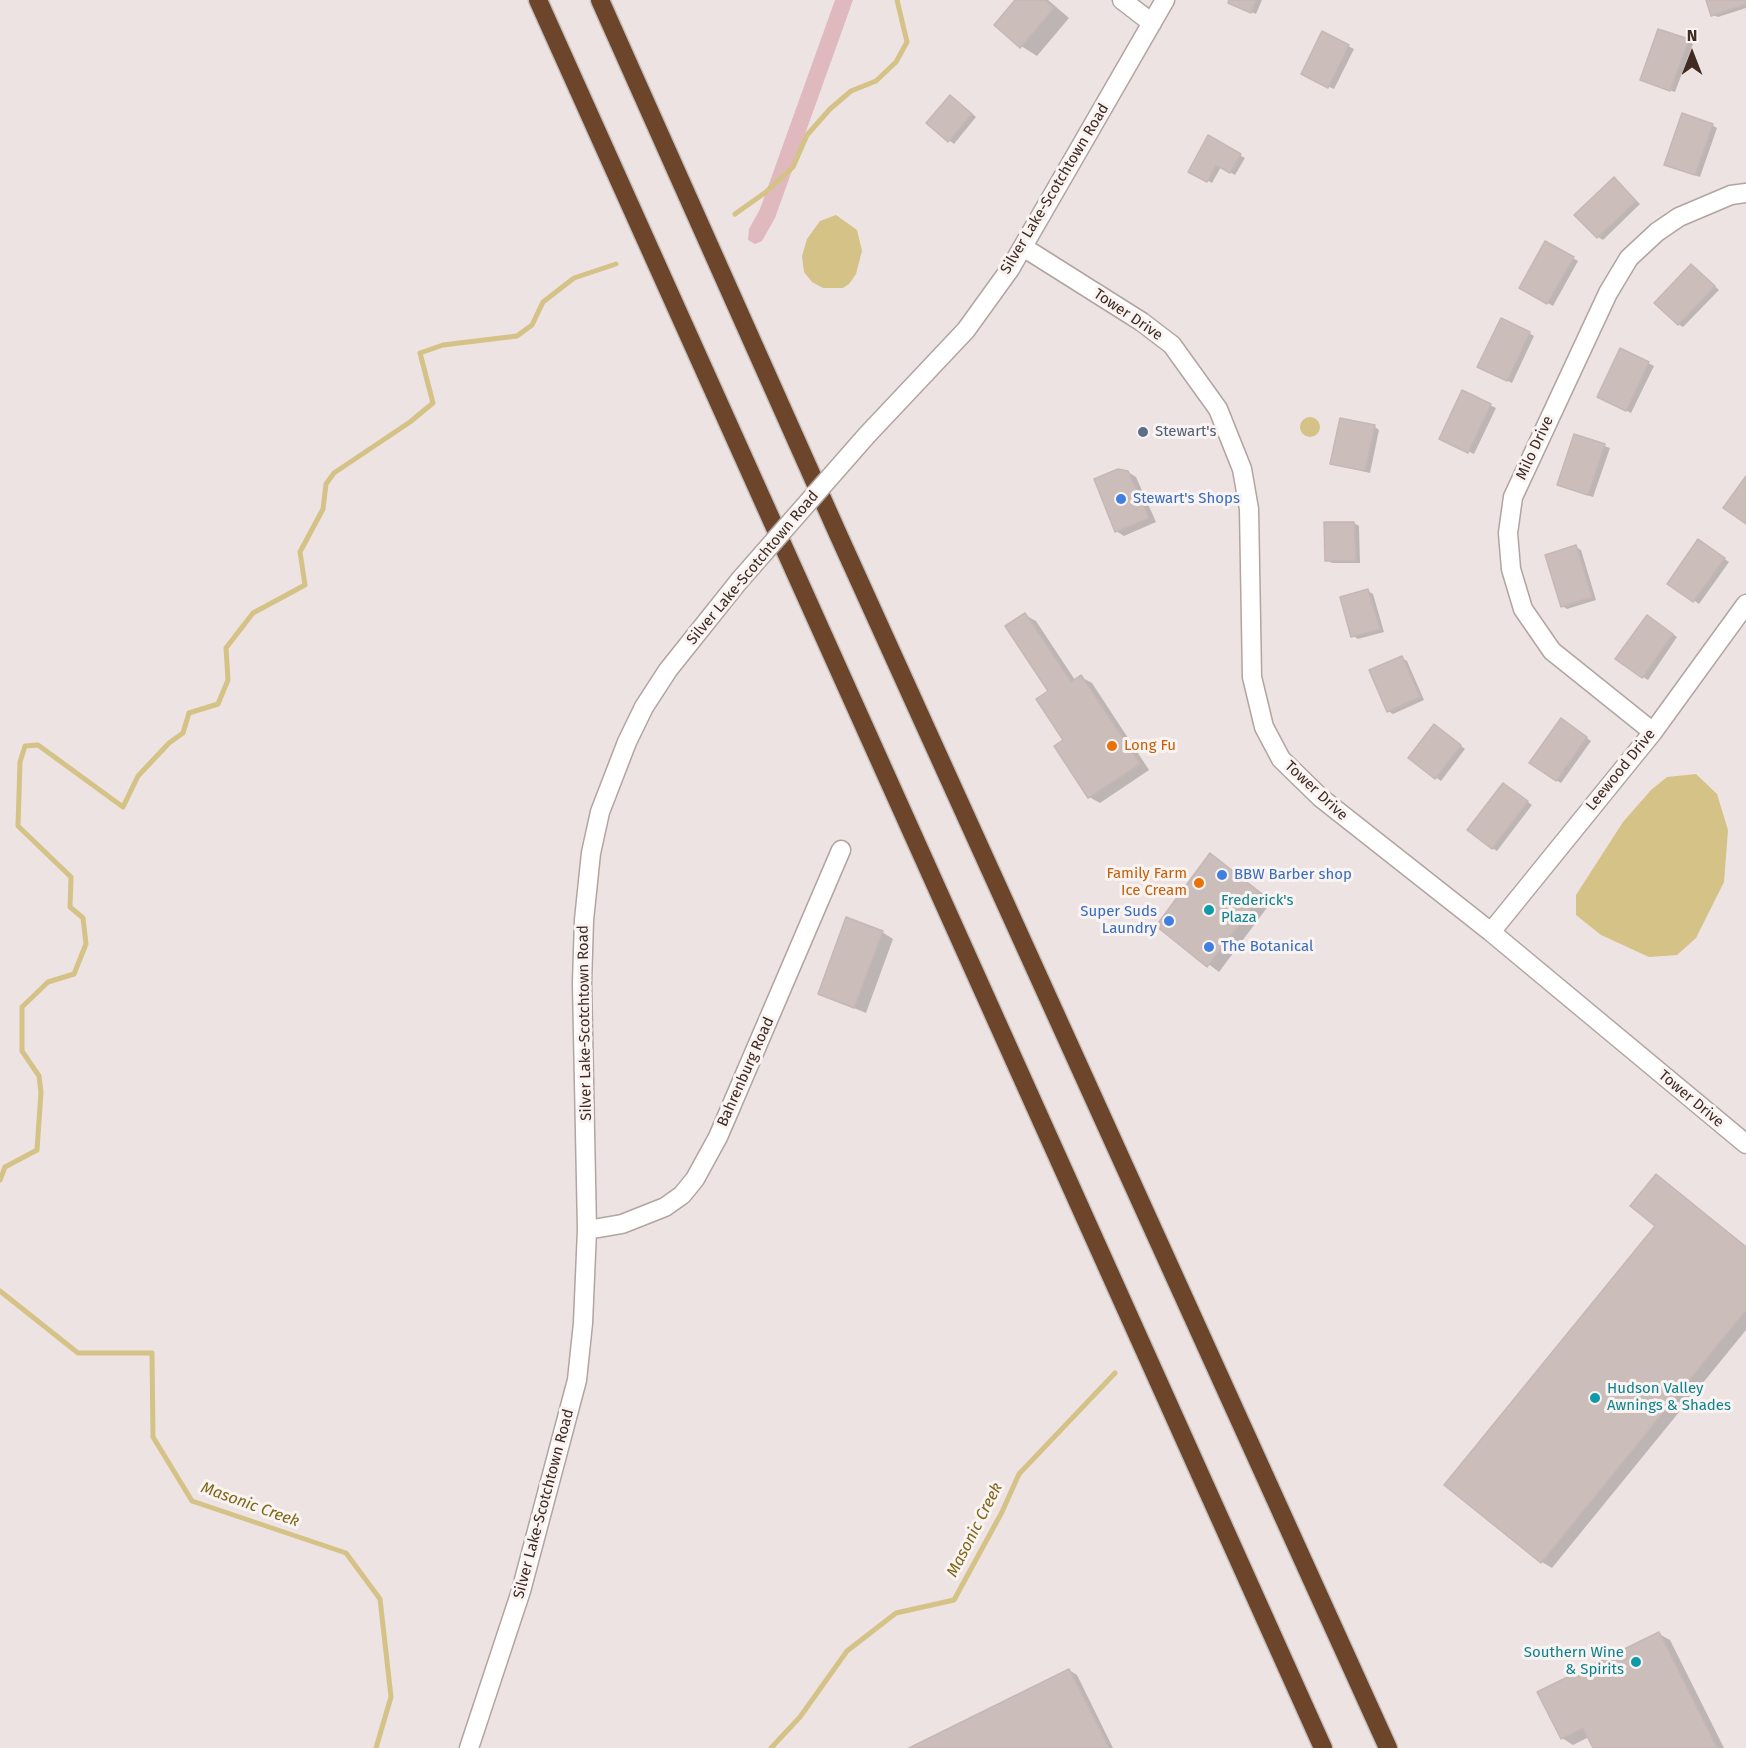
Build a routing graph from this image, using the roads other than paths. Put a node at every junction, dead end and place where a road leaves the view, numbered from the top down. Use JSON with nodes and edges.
{"nodes":[{"id":1,"x":538,"y":0,"type":"edge"},
{"id":2,"x":600,"y":0,"type":"edge"},
{"id":3,"x":1122,"y":0,"type":"edge"},
{"id":4,"x":1165,"y":0,"type":"edge"},
{"id":5,"x":1152,"y":23,"type":"junction"},
{"id":6,"x":1746,"y":193,"type":"edge"},
{"id":7,"x":1023,"y":247,"type":"junction"},
{"id":8,"x":1746,"y":604,"type":"edge"},
{"id":9,"x":1653,"y":732,"type":"junction"},
{"id":10,"x":841,"y":850,"type":"dead end"},
{"id":11,"x":1491,"y":932,"type":"junction"},
{"id":12,"x":1746,"y":1144,"type":"edge"},
{"id":13,"x":587,"y":1230,"type":"junction"},
{"id":14,"x":469,"y":1748,"type":"edge"},
{"id":15,"x":1323,"y":1748,"type":"edge"},
{"id":16,"x":1388,"y":1748,"type":"edge"}],
"edges":[{"from":1,"to":15,"type":"highway"},
{"from":2,"to":16,"type":"highway"},
{"from":3,"to":5,"type":"street"},
{"from":4,"to":5,"type":"street","name":"Silver Lake-Scotchtown Road"},
{"from":5,"to":7,"type":"street","name":"Silver Lake-Scotchtown Road"},
{"from":6,"to":9,"type":"street","name":"Milo Drive"},
{"from":7,"to":11,"type":"street","name":"Tower Drive"},
{"from":7,"to":13,"type":"street","name":"Silver Lake-Scotchtown Road","bridge":true},
{"from":8,"to":9,"type":"street","name":"Leewood Drive"},
{"from":9,"to":11,"type":"street","name":"Leewood Drive"},
{"from":10,"to":13,"type":"street","name":"Bahrenburg Road"},
{"from":11,"to":12,"type":"street","name":"Tower Drive"},
{"from":13,"to":14,"type":"street","name":"Silver Lake-Scotchtown Road"}]}
